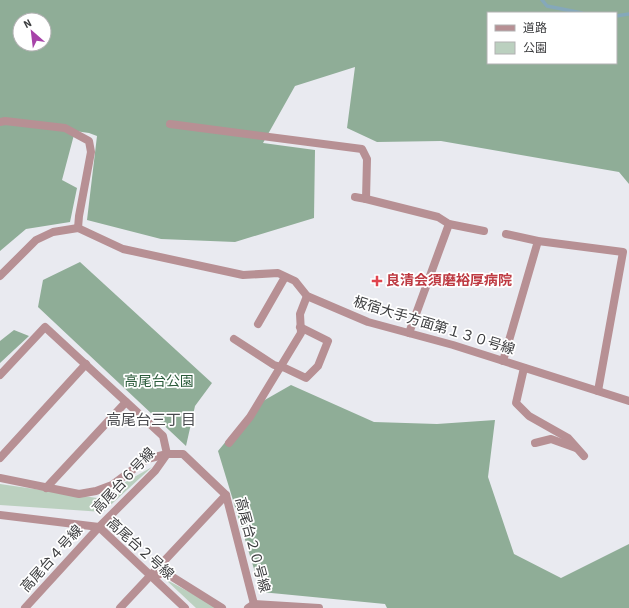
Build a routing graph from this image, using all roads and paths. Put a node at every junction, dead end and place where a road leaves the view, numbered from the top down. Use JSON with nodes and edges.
{"nodes":[{"id":1,"x":0,"y":122,"type":"edge"},
{"id":2,"x":170,"y":124,"type":"dead end"},
{"id":3,"x":355,"y":197,"type":"dead end"},
{"id":4,"x":366,"y":199,"type":"junction"},
{"id":5,"x":449,"y":224,"type":"junction"},
{"id":6,"x":78,"y":228,"type":"junction"},
{"id":7,"x":484,"y":231,"type":"dead end"},
{"id":8,"x":506,"y":234,"type":"dead end"},
{"id":9,"x":538,"y":241,"type":"junction"},
{"id":10,"x":0,"y":276,"type":"edge"},
{"id":11,"x":285,"y":277,"type":"junction"},
{"id":12,"x":307,"y":296,"type":"junction"},
{"id":13,"x":258,"y":324,"type":"dead end"},
{"id":14,"x":300,"y":327,"type":"junction"},
{"id":15,"x":409,"y":334,"type":"junction"},
{"id":16,"x":234,"y":339,"type":"dead end"},
{"id":17,"x":503,"y":361,"type":"junction"},
{"id":18,"x":86,"y":364,"type":"junction"},
{"id":19,"x":280,"y":367,"type":"junction"},
{"id":20,"x":524,"y":368,"type":"junction"},
{"id":21,"x":0,"y":374,"type":"edge"},
{"id":22,"x":598,"y":391,"type":"junction"},
{"id":23,"x":629,"y":401,"type":"edge"},
{"id":24,"x":126,"y":402,"type":"junction"},
{"id":25,"x":229,"y":443,"type":"dead end"},
{"id":26,"x":535,"y":443,"type":"dead end"},
{"id":27,"x":576,"y":448,"type":"junction"},
{"id":28,"x":167,"y":454,"type":"junction"},
{"id":29,"x":584,"y":456,"type":"dead end"},
{"id":30,"x":0,"y":458,"type":"edge"},
{"id":31,"x":0,"y":478,"type":"edge"},
{"id":32,"x":46,"y":488,"type":"junction"},
{"id":33,"x":226,"y":495,"type":"junction"},
{"id":34,"x":0,"y":515,"type":"edge"},
{"id":35,"x":99,"y":527,"type":"junction"},
{"id":36,"x":150,"y":576,"type":"junction"},
{"id":37,"x":251,"y":606,"type":"edge"},
{"id":38,"x":25,"y":608,"type":"edge"},
{"id":39,"x":120,"y":608,"type":"edge"},
{"id":40,"x":185,"y":608,"type":"edge"},
{"id":41,"x":222,"y":608,"type":"edge"},
{"id":42,"x":318,"y":608,"type":"edge"}],
"edges":[{"from":1,"to":6,"type":"street"},
{"from":2,"to":4,"type":"street"},
{"from":3,"to":4,"type":"street"},
{"from":4,"to":5,"type":"street"},
{"from":5,"to":7,"type":"street"},
{"from":5,"to":15,"type":"street"},
{"from":6,"to":10,"type":"street"},
{"from":6,"to":11,"type":"street","name":"板宿大手方面第１３０号線"},
{"from":8,"to":9,"type":"street"},
{"from":9,"to":17,"type":"street"},
{"from":9,"to":22,"type":"street"},
{"from":11,"to":12,"type":"street","name":"板宿大手方面第１３０号線"},
{"from":11,"to":13,"type":"street"},
{"from":12,"to":14,"type":"street"},
{"from":12,"to":15,"type":"street","name":"板宿大手方面第１３０号線"},
{"from":14,"to":19,"type":"street"},
{"from":14,"to":19,"type":"street"},
{"from":15,"to":17,"type":"street","name":"板宿大手方面第１３０号線"},
{"from":16,"to":19,"type":"street"},
{"from":17,"to":20,"type":"street","name":"板宿大手方面第１３０号線"},
{"from":18,"to":21,"type":"street","name":"高尾台６号線"},
{"from":18,"to":24,"type":"street","name":"高尾台６号線"},
{"from":18,"to":30,"type":"street"},
{"from":19,"to":25,"type":"street"},
{"from":20,"to":22,"type":"street","name":"板宿大手方面第１３０号線"},
{"from":20,"to":27,"type":"street"},
{"from":22,"to":23,"type":"street","name":"板宿大手方面第１３０号線"},
{"from":24,"to":28,"type":"street","name":"高尾台６号線"},
{"from":24,"to":32,"type":"street"},
{"from":26,"to":27,"type":"street"},
{"from":27,"to":29,"type":"street"},
{"from":28,"to":32,"type":"street","name":"高尾台６号線"},
{"from":28,"to":33,"type":"street","name":"高尾台２０号線"},
{"from":28,"to":35,"type":"street","name":"高尾台６号線"},
{"from":31,"to":32,"type":"street","name":"高尾台６号線"},
{"from":33,"to":36,"type":"street"},
{"from":33,"to":37,"type":"street","name":"高尾台２０号線"},
{"from":34,"to":35,"type":"street","name":"高尾台２号線"},
{"from":35,"to":36,"type":"street","name":"高尾台２号線"},
{"from":35,"to":38,"type":"street","name":"高尾台４号線"},
{"from":36,"to":39,"type":"street"},
{"from":36,"to":40,"type":"street","name":"高尾台２号線"},
{"from":36,"to":41,"type":"street"},
{"from":37,"to":42,"type":"street","name":"高尾台２０号線"}]}
